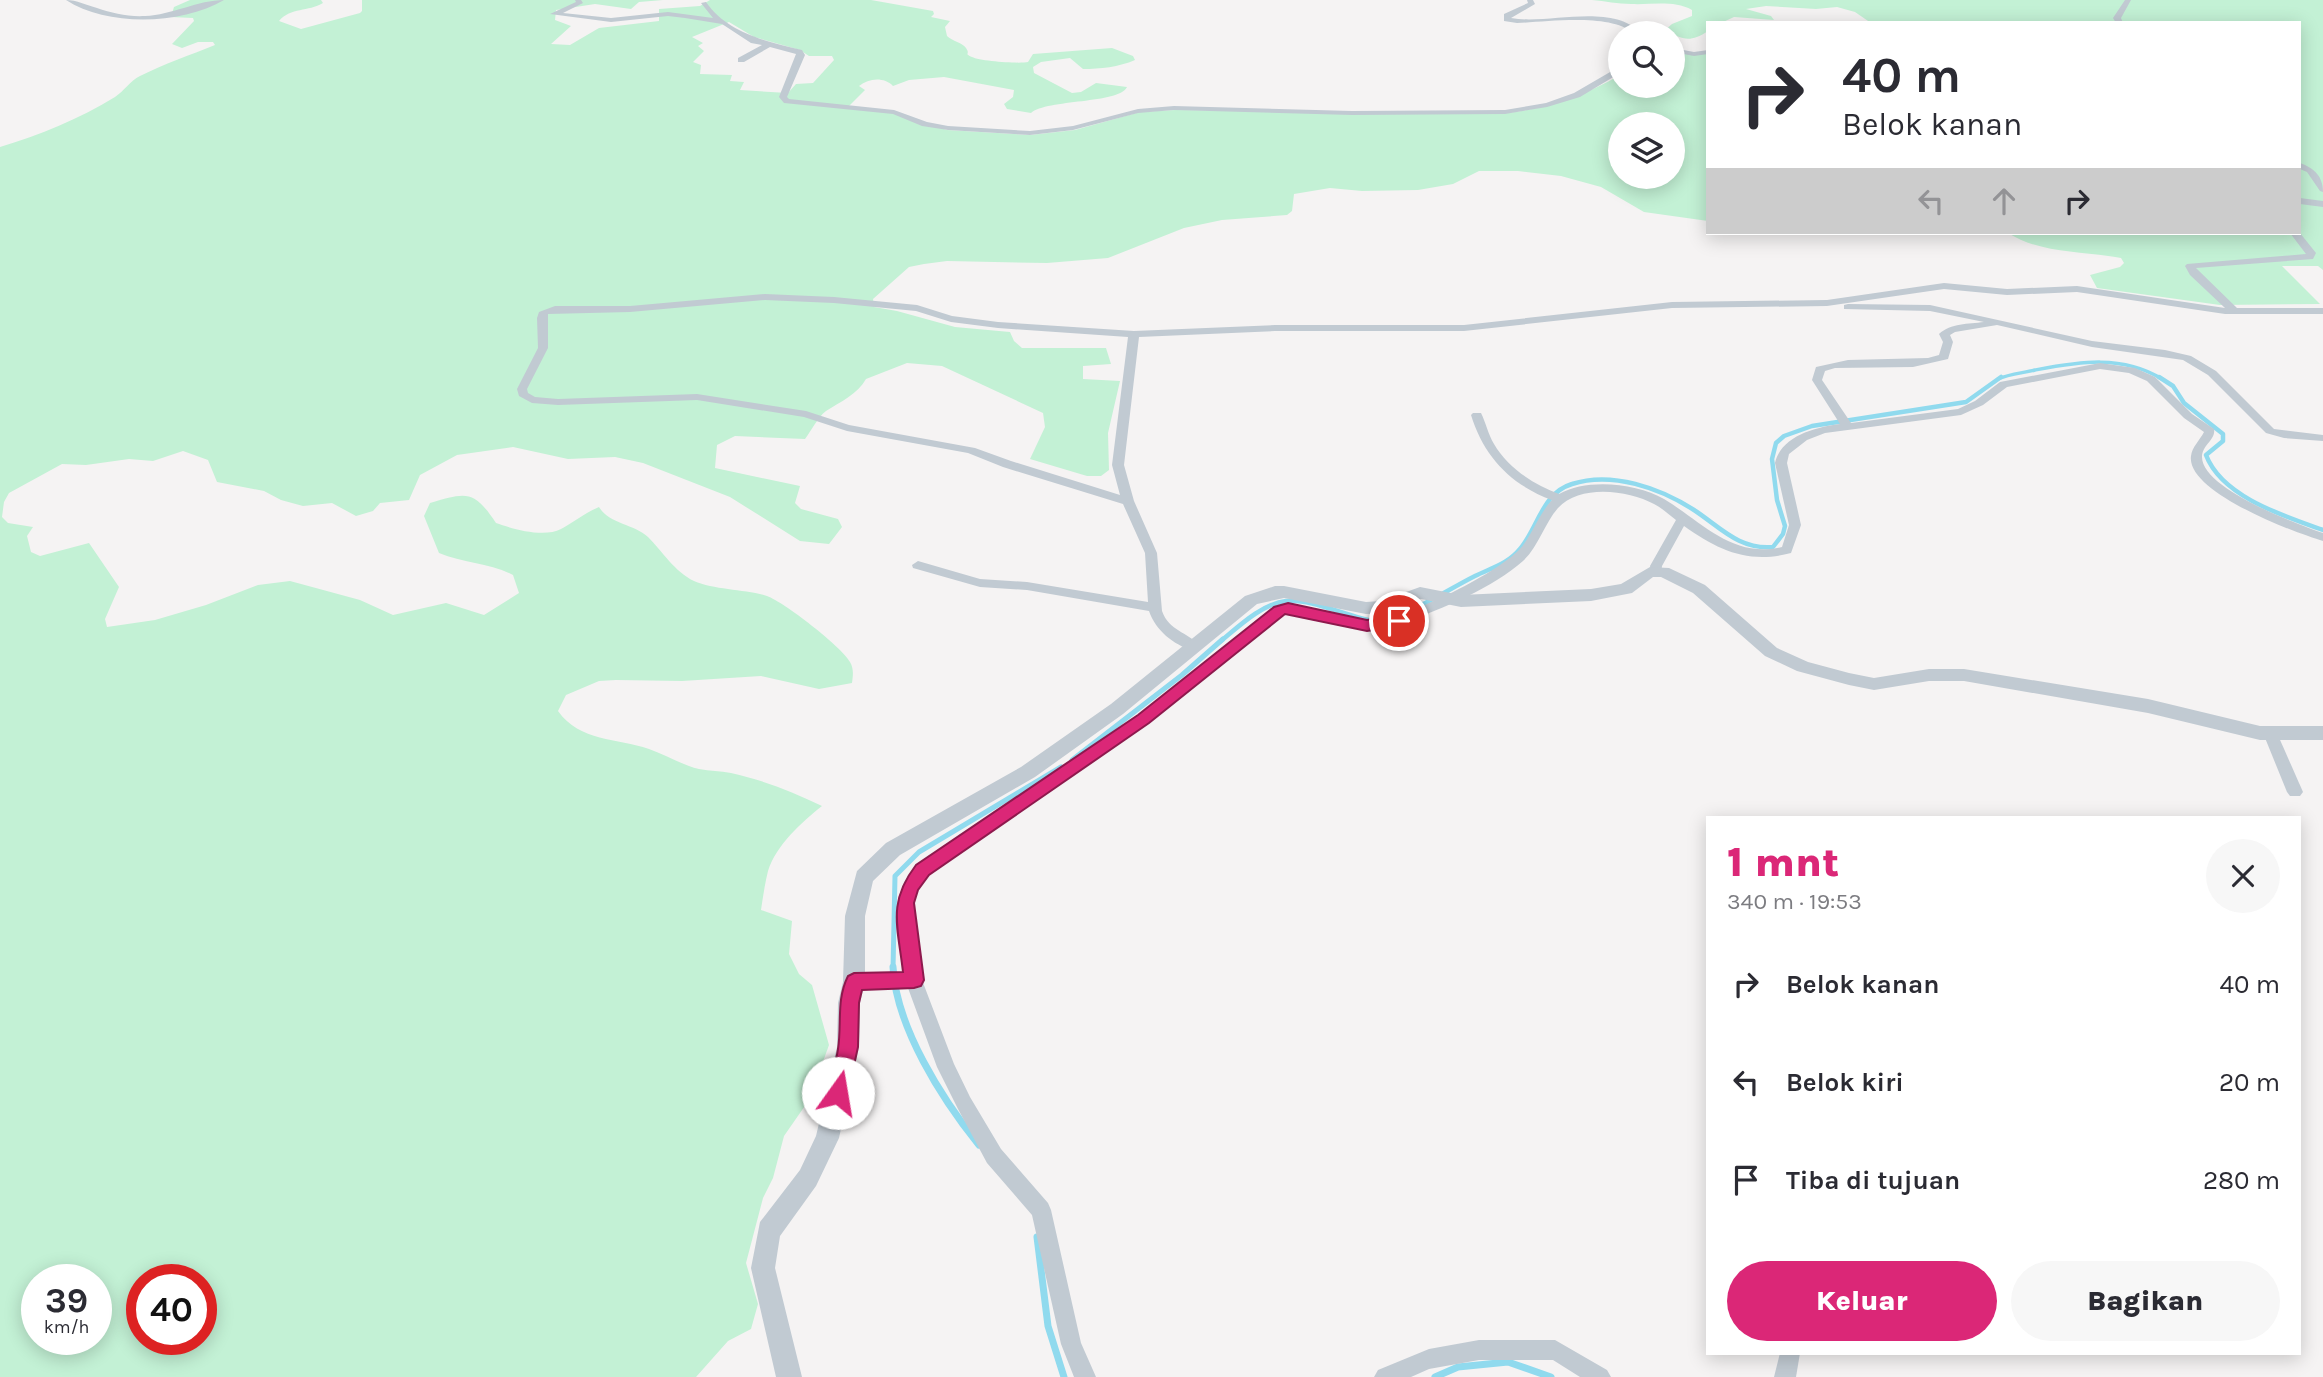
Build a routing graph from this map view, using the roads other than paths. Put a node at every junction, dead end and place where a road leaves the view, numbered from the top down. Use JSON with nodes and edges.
{"nodes":[{"id":1,"x":69,"y":0,"type":"edge"},
{"id":2,"x":221,"y":0,"type":"edge"},
{"id":3,"x":578,"y":0,"type":"edge"},
{"id":4,"x":1530,"y":0,"type":"edge"},
{"id":5,"x":2128,"y":0,"type":"edge"},
{"id":6,"x":704,"y":3,"type":"dead end"},
{"id":7,"x":2119,"y":21,"type":"edge"},
{"id":8,"x":722,"y":22,"type":"junction"},
{"id":9,"x":1608,"y":22,"type":"edge"},
{"id":10,"x":768,"y":45,"type":"junction"},
{"id":11,"x":1685,"y":52,"type":"edge"},
{"id":12,"x":1706,"y":52,"type":"edge"},
{"id":13,"x":741,"y":60,"type":"dead end"},
{"id":14,"x":1608,"y":77,"type":"edge"},
{"id":15,"x":2301,"y":166,"type":"edge"},
{"id":16,"x":2323,"y":188,"type":"edge"},
{"id":17,"x":2301,"y":201,"type":"edge"},
{"id":18,"x":2323,"y":204,"type":"edge"},
{"id":19,"x":2296,"y":235,"type":"edge"},
{"id":20,"x":1827,"y":303,"type":"junction"},
{"id":21,"x":2234,"y":311,"type":"junction"},
{"id":22,"x":2323,"y":311,"type":"edge"},
{"id":23,"x":2005,"y":323,"type":"junction"},
{"id":24,"x":1134,"y":334,"type":"junction"},
{"id":25,"x":1477,"y":415,"type":"dead end"},
{"id":26,"x":1844,"y":422,"type":"junction"},
{"id":27,"x":2323,"y":438,"type":"edge"},
{"id":28,"x":1557,"y":499,"type":"junction"},
{"id":29,"x":1128,"y":501,"type":"junction"},
{"id":30,"x":1682,"y":519,"type":"junction"},
{"id":31,"x":2323,"y":537,"type":"edge"},
{"id":32,"x":918,"y":565,"type":"dead end"},
{"id":33,"x":1656,"y":571,"type":"junction"},
{"id":34,"x":1438,"y":597,"type":"junction"},
{"id":35,"x":1153,"y":607,"type":"junction"},
{"id":36,"x":1193,"y":646,"type":"junction"},
{"id":37,"x":2270,"y":733,"type":"junction"},
{"id":38,"x":2323,"y":733,"type":"edge"},
{"id":39,"x":2295,"y":792,"type":"dead end"},
{"id":40,"x":914,"y":980,"type":"junction"},
{"id":41,"x":854,"y":982,"type":"junction"},
{"id":42,"x":1790,"y":1355,"type":"edge"},
{"id":43,"x":789,"y":1377,"type":"edge"},
{"id":44,"x":1085,"y":1377,"type":"edge"},
{"id":45,"x":1385,"y":1377,"type":"edge"},
{"id":46,"x":1600,"y":1377,"type":"edge"},
{"id":47,"x":1785,"y":1377,"type":"edge"}],
"edges":[{"from":1,"to":2,"type":"street"},
{"from":3,"to":8,"type":"street"},
{"from":4,"to":9,"type":"street"},
{"from":5,"to":7,"type":"street"},
{"from":6,"to":8,"type":"street"},
{"from":8,"to":10,"type":"street"},
{"from":10,"to":13,"type":"street"},
{"from":10,"to":14,"type":"street"},
{"from":11,"to":12,"type":"street"},
{"from":15,"to":16,"type":"street"},
{"from":17,"to":18,"type":"street"},
{"from":19,"to":21,"type":"street"},
{"from":20,"to":21,"type":"street"},
{"from":20,"to":23,"type":"street"},
{"from":20,"to":24,"type":"street"},
{"from":21,"to":22,"type":"street"},
{"from":23,"to":26,"type":"street"},
{"from":23,"to":27,"type":"street"},
{"from":24,"to":29,"type":"street"},
{"from":24,"to":29,"type":"street"},
{"from":25,"to":28,"type":"street"},
{"from":26,"to":30,"type":"street"},
{"from":26,"to":31,"type":"street"},
{"from":28,"to":30,"type":"street"},
{"from":28,"to":34,"type":"street"},
{"from":29,"to":35,"type":"street"},
{"from":30,"to":33,"type":"street"},
{"from":32,"to":35,"type":"street"},
{"from":33,"to":34,"type":"street"},
{"from":33,"to":37,"type":"street"},
{"from":34,"to":36,"type":"street"},
{"from":34,"to":40,"type":"street"},
{"from":35,"to":36,"type":"street"},
{"from":36,"to":41,"type":"street"},
{"from":37,"to":38,"type":"street"},
{"from":37,"to":39,"type":"street"},
{"from":40,"to":41,"type":"street"},
{"from":40,"to":44,"type":"street"},
{"from":41,"to":43,"type":"street"},
{"from":42,"to":47,"type":"street"},
{"from":45,"to":46,"type":"street"}]}
